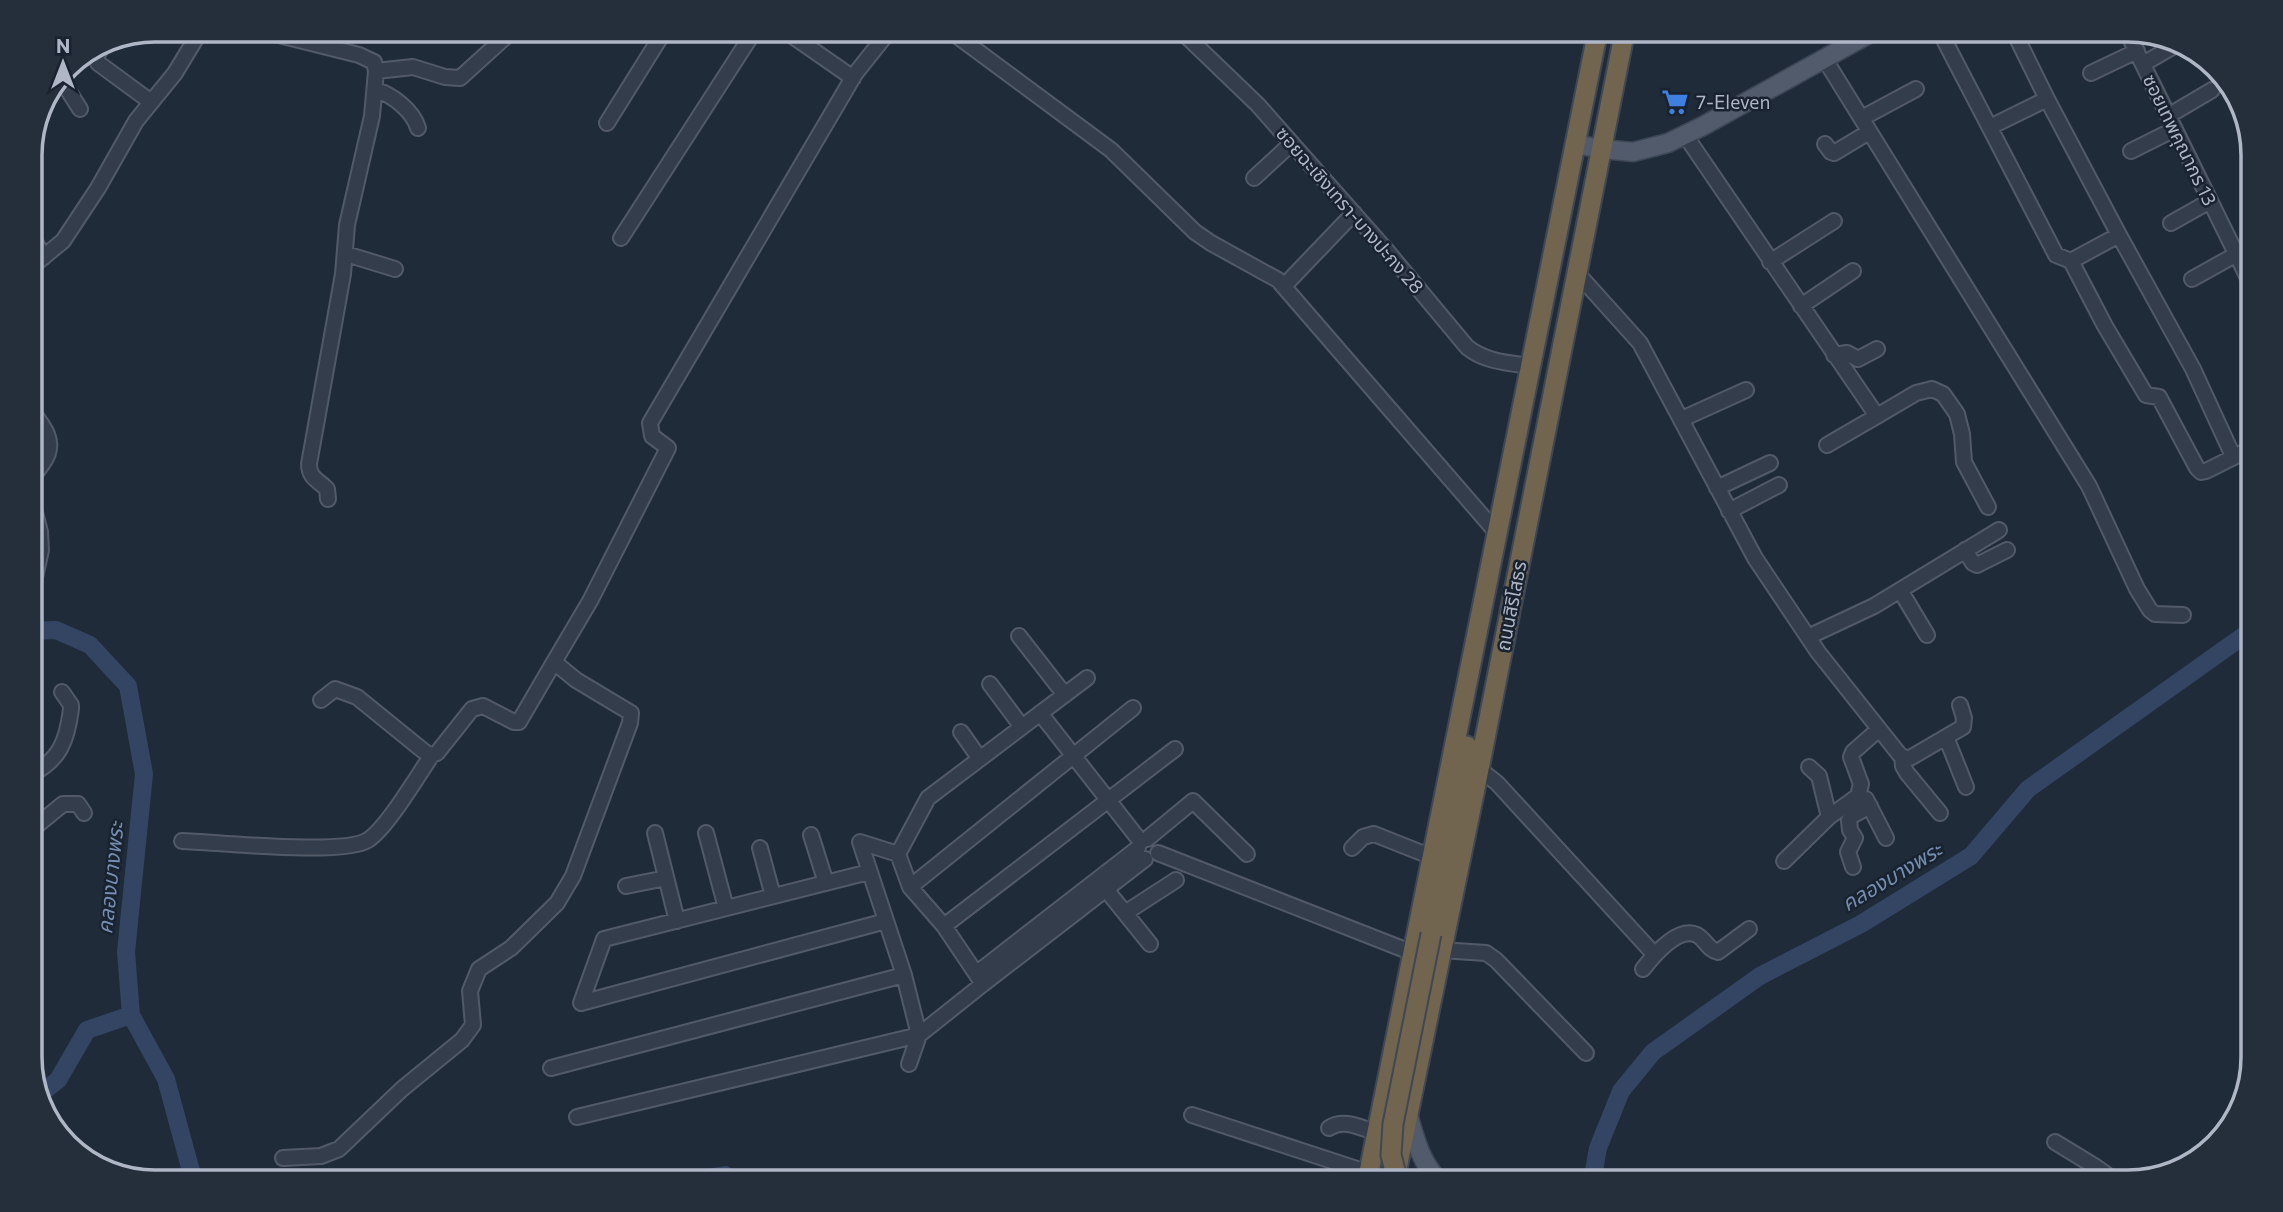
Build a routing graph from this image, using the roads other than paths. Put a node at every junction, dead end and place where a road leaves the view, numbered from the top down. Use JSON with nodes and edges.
{"nodes":[{"id":1,"x":193,"y":42,"type":"edge"},
{"id":2,"x":307,"y":42,"type":"edge"},
{"id":3,"x":500,"y":42,"type":"edge"},
{"id":4,"x":658,"y":42,"type":"edge"},
{"id":5,"x":747,"y":42,"type":"edge"},
{"id":6,"x":801,"y":42,"type":"edge"},
{"id":7,"x":881,"y":42,"type":"edge"},
{"id":8,"x":965,"y":42,"type":"edge"},
{"id":9,"x":1192,"y":42,"type":"edge"},
{"id":10,"x":1596,"y":42,"type":"edge"},
{"id":11,"x":1623,"y":42,"type":"edge"},
{"id":12,"x":1854,"y":42,"type":"edge"},
{"id":13,"x":1945,"y":42,"type":"edge"},
{"id":14,"x":2019,"y":42,"type":"edge"},
{"id":15,"x":2132,"y":42,"type":"edge"},
{"id":16,"x":2164,"y":49,"type":"edge"},
{"id":17,"x":96,"y":58,"type":"edge"},
{"id":18,"x":1824,"y":58,"type":"junction"},
{"id":19,"x":2140,"y":58,"type":"junction"},
{"id":20,"x":376,"y":71,"type":"junction"},
{"id":21,"x":2091,"y":73,"type":"dead end"},
{"id":22,"x":853,"y":78,"type":"junction"},
{"id":23,"x":1916,"y":89,"type":"dead end"},
{"id":24,"x":374,"y":90,"type":"junction"},
{"id":25,"x":2212,"y":90,"type":"dead end"},
{"id":26,"x":73,"y":98,"type":"edge"},
{"id":27,"x":2047,"y":99,"type":"junction"},
{"id":28,"x":151,"y":102,"type":"junction"},
{"id":29,"x":80,"y":109,"type":"dead end"},
{"id":30,"x":2168,"y":116,"type":"junction"},
{"id":31,"x":1862,"y":118,"type":"junction"},
{"id":32,"x":607,"y":124,"type":"dead end"},
{"id":33,"x":1990,"y":127,"type":"junction"},
{"id":34,"x":418,"y":128,"type":"dead end"},
{"id":35,"x":2175,"y":129,"type":"junction"},
{"id":36,"x":1870,"y":132,"type":"junction"},
{"id":37,"x":1685,"y":135,"type":"junction"},
{"id":38,"x":1292,"y":143,"type":"junction"},
{"id":39,"x":1576,"y":144,"type":"junction"},
{"id":40,"x":1825,"y":144,"type":"dead end"},
{"id":41,"x":1602,"y":149,"type":"junction"},
{"id":42,"x":2131,"y":151,"type":"dead end"},
{"id":43,"x":1254,"y":178,"type":"dead end"},
{"id":44,"x":2210,"y":201,"type":"junction"},
{"id":45,"x":1353,"y":213,"type":"junction"},
{"id":46,"x":1834,"y":221,"type":"dead end"},
{"id":47,"x":2171,"y":223,"type":"dead end"},
{"id":48,"x":2119,"y":235,"type":"junction"},
{"id":49,"x":621,"y":238,"type":"dead end"},
{"id":50,"x":42,"y":254,"type":"edge"},
{"id":51,"x":346,"y":254,"type":"junction"},
{"id":52,"x":2237,"y":254,"type":"junction"},
{"id":53,"x":44,"y":257,"type":"joint"},
{"id":54,"x":1770,"y":261,"type":"junction"},
{"id":55,"x":2071,"y":261,"type":"junction"},
{"id":56,"x":2241,"y":262,"type":"edge"},
{"id":57,"x":395,"y":269,"type":"dead end"},
{"id":58,"x":1853,"y":271,"type":"dead end"},
{"id":59,"x":1577,"y":273,"type":"junction"},
{"id":60,"x":2192,"y":279,"type":"dead end"},
{"id":61,"x":1284,"y":286,"type":"junction"},
{"id":62,"x":1801,"y":306,"type":"junction"},
{"id":63,"x":1877,"y":349,"type":"dead end"},
{"id":64,"x":1834,"y":355,"type":"junction"},
{"id":65,"x":1531,"y":366,"type":"junction"},
{"id":66,"x":1746,"y":390,"type":"dead end"},
{"id":67,"x":1877,"y":416,"type":"junction"},
{"id":68,"x":1682,"y":419,"type":"junction"},
{"id":69,"x":42,"y":425,"type":"edge"},
{"id":70,"x":1827,"y":446,"type":"dead end"},
{"id":71,"x":2241,"y":453,"type":"edge"},
{"id":72,"x":2233,"y":456,"type":"junction"},
{"id":73,"x":42,"y":463,"type":"edge"},
{"id":74,"x":1770,"y":463,"type":"dead end"},
{"id":75,"x":1779,"y":485,"type":"dead end"},
{"id":76,"x":1717,"y":488,"type":"junction"},
{"id":77,"x":328,"y":499,"type":"dead end"},
{"id":78,"x":1987,"y":507,"type":"dead end"},
{"id":79,"x":1729,"y":511,"type":"junction"},
{"id":80,"x":1998,"y":530,"type":"dead end"},
{"id":81,"x":1497,"y":533,"type":"junction"},
{"id":82,"x":1965,"y":550,"type":"junction"},
{"id":83,"x":2007,"y":550,"type":"dead end"},
{"id":84,"x":1900,"y":590,"type":"junction"},
{"id":85,"x":2183,"y":615,"type":"dead end"},
{"id":86,"x":1478,"y":635,"type":"junction"},
{"id":87,"x":1927,"y":635,"type":"dead end"},
{"id":88,"x":1019,"y":636,"type":"dead end"},
{"id":89,"x":1808,"y":637,"type":"junction"},
{"id":90,"x":554,"y":662,"type":"junction"},
{"id":91,"x":1087,"y":678,"type":"dead end"},
{"id":92,"x":990,"y":684,"type":"dead end"},
{"id":93,"x":62,"y":692,"type":"dead end"},
{"id":94,"x":1065,"y":695,"type":"junction"},
{"id":95,"x":321,"y":700,"type":"dead end"},
{"id":96,"x":1960,"y":705,"type":"dead end"},
{"id":97,"x":1133,"y":709,"type":"dead end"},
{"id":98,"x":1040,"y":713,"type":"junction"},
{"id":99,"x":1022,"y":727,"type":"junction"},
{"id":100,"x":1879,"y":729,"type":"junction"},
{"id":101,"x":961,"y":732,"type":"dead end"},
{"id":102,"x":1947,"y":737,"type":"junction"},
{"id":103,"x":1175,"y":749,"type":"dead end"},
{"id":104,"x":432,"y":754,"type":"junction"},
{"id":105,"x":1073,"y":754,"type":"junction"},
{"id":106,"x":1902,"y":756,"type":"junction"},
{"id":107,"x":980,"y":759,"type":"junction"},
{"id":108,"x":42,"y":767,"type":"edge"},
{"id":109,"x":1809,"y":767,"type":"dead end"},
{"id":110,"x":1479,"y":769,"type":"junction"},
{"id":111,"x":1966,"y":787,"type":"dead end"},
{"id":112,"x":1861,"y":788,"type":"junction"},
{"id":113,"x":1109,"y":799,"type":"junction"},
{"id":114,"x":1870,"y":806,"type":"junction"},
{"id":115,"x":84,"y":813,"type":"dead end"},
{"id":116,"x":1940,"y":813,"type":"dead end"},
{"id":117,"x":1829,"y":817,"type":"junction"},
{"id":118,"x":42,"y":821,"type":"edge"},
{"id":119,"x":655,"y":833,"type":"dead end"},
{"id":120,"x":706,"y":833,"type":"dead end"},
{"id":121,"x":811,"y":835,"type":"dead end"},
{"id":122,"x":1886,"y":838,"type":"dead end"},
{"id":123,"x":182,"y":841,"type":"dead end"},
{"id":124,"x":760,"y":848,"type":"dead end"},
{"id":125,"x":1146,"y":848,"type":"junction"},
{"id":126,"x":1352,"y":848,"type":"dead end"},
{"id":127,"x":898,"y":854,"type":"junction"},
{"id":128,"x":1247,"y":854,"type":"dead end"},
{"id":129,"x":1432,"y":857,"type":"junction"},
{"id":130,"x":1784,"y":861,"type":"dead end"},
{"id":131,"x":1853,"y":867,"type":"dead end"},
{"id":132,"x":869,"y":872,"type":"junction"},
{"id":133,"x":666,"y":878,"type":"junction"},
{"id":134,"x":1176,"y":880,"type":"dead end"},
{"id":135,"x":826,"y":883,"type":"junction"},
{"id":136,"x":1101,"y":883,"type":"junction"},
{"id":137,"x":626,"y":886,"type":"dead end"},
{"id":138,"x":910,"y":887,"type":"junction"},
{"id":139,"x":773,"y":897,"type":"junction"},
{"id":140,"x":726,"y":908,"type":"junction"},
{"id":141,"x":1125,"y":914,"type":"junction"},
{"id":142,"x":677,"y":921,"type":"junction"},
{"id":143,"x":886,"y":921,"type":"junction"},
{"id":144,"x":944,"y":926,"type":"junction"},
{"id":145,"x":1749,"y":929,"type":"dead end"},
{"id":146,"x":1436,"y":942,"type":"junction"},
{"id":147,"x":1150,"y":944,"type":"dead end"},
{"id":148,"x":1413,"y":953,"type":"junction"},
{"id":149,"x":1654,"y":954,"type":"junction"},
{"id":150,"x":1643,"y":969,"type":"dead end"},
{"id":151,"x":904,"y":975,"type":"junction"},
{"id":152,"x":980,"y":979,"type":"junction"},
{"id":153,"x":919,"y":1035,"type":"junction"},
{"id":154,"x":1586,"y":1053,"type":"dead end"},
{"id":155,"x":909,"y":1064,"type":"dead end"},
{"id":156,"x":551,"y":1068,"type":"dead end"},
{"id":157,"x":1407,"y":1111,"type":"junction"},
{"id":158,"x":1192,"y":1115,"type":"dead end"},
{"id":159,"x":577,"y":1117,"type":"dead end"},
{"id":160,"x":1329,"y":1128,"type":"dead end"},
{"id":161,"x":1377,"y":1133,"type":"junction"},
{"id":162,"x":2055,"y":1142,"type":"dead end"},
{"id":163,"x":283,"y":1158,"type":"dead end"},
{"id":164,"x":1348,"y":1170,"type":"edge"},
{"id":165,"x":1369,"y":1170,"type":"edge"},
{"id":166,"x":1394,"y":1170,"type":"edge"},
{"id":167,"x":1398,"y":1170,"type":"edge"},
{"id":168,"x":1430,"y":1170,"type":"edge"},
{"id":169,"x":2100,"y":1170,"type":"edge"}],
"edges":[{"from":1,"to":28,"type":"street"},
{"from":2,"to":20,"type":"street"},
{"from":3,"to":20,"type":"street"},
{"from":4,"to":32,"type":"street"},
{"from":5,"to":49,"type":"street"},
{"from":6,"to":22,"type":"street"},
{"from":7,"to":22,"type":"street"},
{"from":8,"to":61,"type":"street"},
{"from":9,"to":38,"type":"street","name":"ซอยฉะเชิงเทรา-บางปะกง 28"},
{"from":10,"to":39,"type":"highway","name":"ถนนสิริโสธร"},
{"from":11,"to":41,"type":"highway","name":"ถนนสิริโสธร"},
{"from":12,"to":18,"type":"main road"},
{"from":13,"to":33,"type":"street"},
{"from":14,"to":27,"type":"street"},
{"from":15,"to":19,"type":"street","name":"ซอยเทพคุณากร 13"},
{"from":16,"to":19,"type":"street"},
{"from":17,"to":28,"type":"street"},
{"from":18,"to":31,"type":"street"},
{"from":18,"to":37,"type":"main road"},
{"from":19,"to":21,"type":"street"},
{"from":19,"to":30,"type":"street","name":"ซอยเทพคุณากร 13"},
{"from":20,"to":24,"type":"street"},
{"from":22,"to":90,"type":"street"},
{"from":23,"to":31,"type":"street"},
{"from":24,"to":34,"type":"street"},
{"from":24,"to":51,"type":"street"},
{"from":25,"to":30,"type":"street"},
{"from":26,"to":29,"type":"street"},
{"from":27,"to":33,"type":"street"},
{"from":27,"to":48,"type":"street"},
{"from":28,"to":53,"type":"street"},
{"from":30,"to":35,"type":"street","name":"ซอยเทพคุณากร 13"},
{"from":31,"to":36,"type":"street"},
{"from":33,"to":55,"type":"street"},
{"from":35,"to":42,"type":"street"},
{"from":35,"to":44,"type":"street","name":"ซอยเทพคุณากร 13"},
{"from":36,"to":40,"type":"street"},
{"from":36,"to":85,"type":"street"},
{"from":37,"to":41,"type":"main road"},
{"from":37,"to":54,"type":"street"},
{"from":38,"to":43,"type":"street"},
{"from":38,"to":45,"type":"street","name":"ซอยฉะเชิงเทรา-บางปะกง 28"},
{"from":39,"to":41,"type":"main road"},
{"from":39,"to":65,"type":"highway","name":"ถนนสิริโสธร"},
{"from":41,"to":59,"type":"highway","name":"ถนนสิริโสธร"},
{"from":44,"to":47,"type":"street"},
{"from":44,"to":52,"type":"street","name":"ซอยเทพคุณากร 13"},
{"from":45,"to":61,"type":"street"},
{"from":45,"to":65,"type":"street","name":"ซอยฉะเชิงเทรา-บางปะกง 28"},
{"from":46,"to":54,"type":"street"},
{"from":48,"to":55,"type":"street"},
{"from":48,"to":72,"type":"street"},
{"from":50,"to":53,"type":"street"},
{"from":51,"to":57,"type":"street"},
{"from":51,"to":77,"type":"street"},
{"from":52,"to":56,"type":"street","name":"ซอยเทพคุณากร 13"},
{"from":52,"to":60,"type":"street"},
{"from":54,"to":62,"type":"street"},
{"from":55,"to":72,"type":"street"},
{"from":58,"to":62,"type":"street"},
{"from":59,"to":68,"type":"street"},
{"from":59,"to":110,"type":"highway","name":"ถนนสิริโสธร"},
{"from":61,"to":81,"type":"street"},
{"from":62,"to":64,"type":"street"},
{"from":63,"to":64,"type":"street"},
{"from":64,"to":67,"type":"street"},
{"from":65,"to":81,"type":"highway","name":"ถนนสิริโสธร"},
{"from":66,"to":68,"type":"street"},
{"from":67,"to":70,"type":"street"},
{"from":67,"to":78,"type":"street"},
{"from":68,"to":76,"type":"street"},
{"from":69,"to":73,"type":"street"},
{"from":71,"to":72,"type":"street"},
{"from":74,"to":76,"type":"street"},
{"from":75,"to":79,"type":"street"},
{"from":76,"to":79,"type":"street"},
{"from":79,"to":89,"type":"street"},
{"from":80,"to":82,"type":"street"},
{"from":81,"to":86,"type":"highway","name":"ถนนสิริโสธร"},
{"from":82,"to":83,"type":"street"},
{"from":82,"to":84,"type":"street"},
{"from":84,"to":87,"type":"street"},
{"from":84,"to":89,"type":"street"},
{"from":86,"to":129,"type":"highway","name":"ถนนสิริโสธร"},
{"from":86,"to":146,"type":"highway"},
{"from":88,"to":94,"type":"street"},
{"from":89,"to":100,"type":"street"},
{"from":90,"to":104,"type":"street"},
{"from":90,"to":163,"type":"street"},
{"from":91,"to":94,"type":"street"},
{"from":92,"to":99,"type":"street"},
{"from":93,"to":108,"type":"street"},
{"from":94,"to":98,"type":"street"},
{"from":95,"to":104,"type":"street"},
{"from":96,"to":102,"type":"street"},
{"from":97,"to":105,"type":"street"},
{"from":98,"to":99,"type":"street"},
{"from":98,"to":105,"type":"street"},
{"from":99,"to":107,"type":"street"},
{"from":100,"to":106,"type":"street"},
{"from":100,"to":112,"type":"street"},
{"from":101,"to":107,"type":"street"},
{"from":102,"to":106,"type":"street"},
{"from":102,"to":111,"type":"street"},
{"from":103,"to":113,"type":"street"},
{"from":104,"to":123,"type":"street"},
{"from":105,"to":113,"type":"street"},
{"from":105,"to":138,"type":"street"},
{"from":106,"to":116,"type":"street"},
{"from":107,"to":127,"type":"street"},
{"from":109,"to":117,"type":"street"},
{"from":110,"to":146,"type":"highway","name":"ถนนสิริโสธร"},
{"from":110,"to":149,"type":"street"},
{"from":112,"to":114,"type":"street"},
{"from":112,"to":117,"type":"street"},
{"from":113,"to":125,"type":"street"},
{"from":113,"to":144,"type":"street"},
{"from":114,"to":122,"type":"street"},
{"from":114,"to":131,"type":"street"},
{"from":115,"to":118,"type":"street"},
{"from":117,"to":130,"type":"street"},
{"from":119,"to":133,"type":"street"},
{"from":120,"to":140,"type":"street"},
{"from":121,"to":135,"type":"street"},
{"from":124,"to":139,"type":"street"},
{"from":125,"to":128,"type":"street"},
{"from":125,"to":136,"type":"street"},
{"from":125,"to":148,"type":"street"},
{"from":126,"to":129,"type":"street"},
{"from":127,"to":132,"type":"street"},
{"from":127,"to":138,"type":"street"},
{"from":129,"to":148,"type":"highway","name":"ถนนสิริโสธร"},
{"from":132,"to":135,"type":"street"},
{"from":132,"to":143,"type":"street"},
{"from":133,"to":137,"type":"street"},
{"from":133,"to":142,"type":"street"},
{"from":134,"to":141,"type":"street"},
{"from":135,"to":139,"type":"street"},
{"from":136,"to":141,"type":"street"},
{"from":136,"to":152,"type":"street"},
{"from":138,"to":144,"type":"street"},
{"from":139,"to":140,"type":"street"},
{"from":140,"to":142,"type":"street"},
{"from":141,"to":147,"type":"street"},
{"from":142,"to":143,"type":"street"},
{"from":143,"to":151,"type":"street"},
{"from":144,"to":152,"type":"street"},
{"from":145,"to":149,"type":"street"},
{"from":146,"to":154,"type":"street"},
{"from":146,"to":157,"type":"highway","name":"ถนนสิริโสธร"},
{"from":146,"to":166,"type":"highway","bridge":true},
{"from":148,"to":161,"type":"highway","name":"ถนนสิริโสธร"},
{"from":149,"to":150,"type":"street"},
{"from":151,"to":153,"type":"street"},
{"from":151,"to":156,"type":"street"},
{"from":152,"to":153,"type":"street"},
{"from":153,"to":155,"type":"street"},
{"from":153,"to":159,"type":"street"},
{"from":157,"to":167,"type":"highway","name":"ถนนสิริโสธร"},
{"from":157,"to":168,"type":"main road"},
{"from":158,"to":164,"type":"street"},
{"from":160,"to":161,"type":"street"},
{"from":161,"to":165,"type":"highway","name":"ถนนสิริโสธร"},
{"from":162,"to":169,"type":"street"}]}
